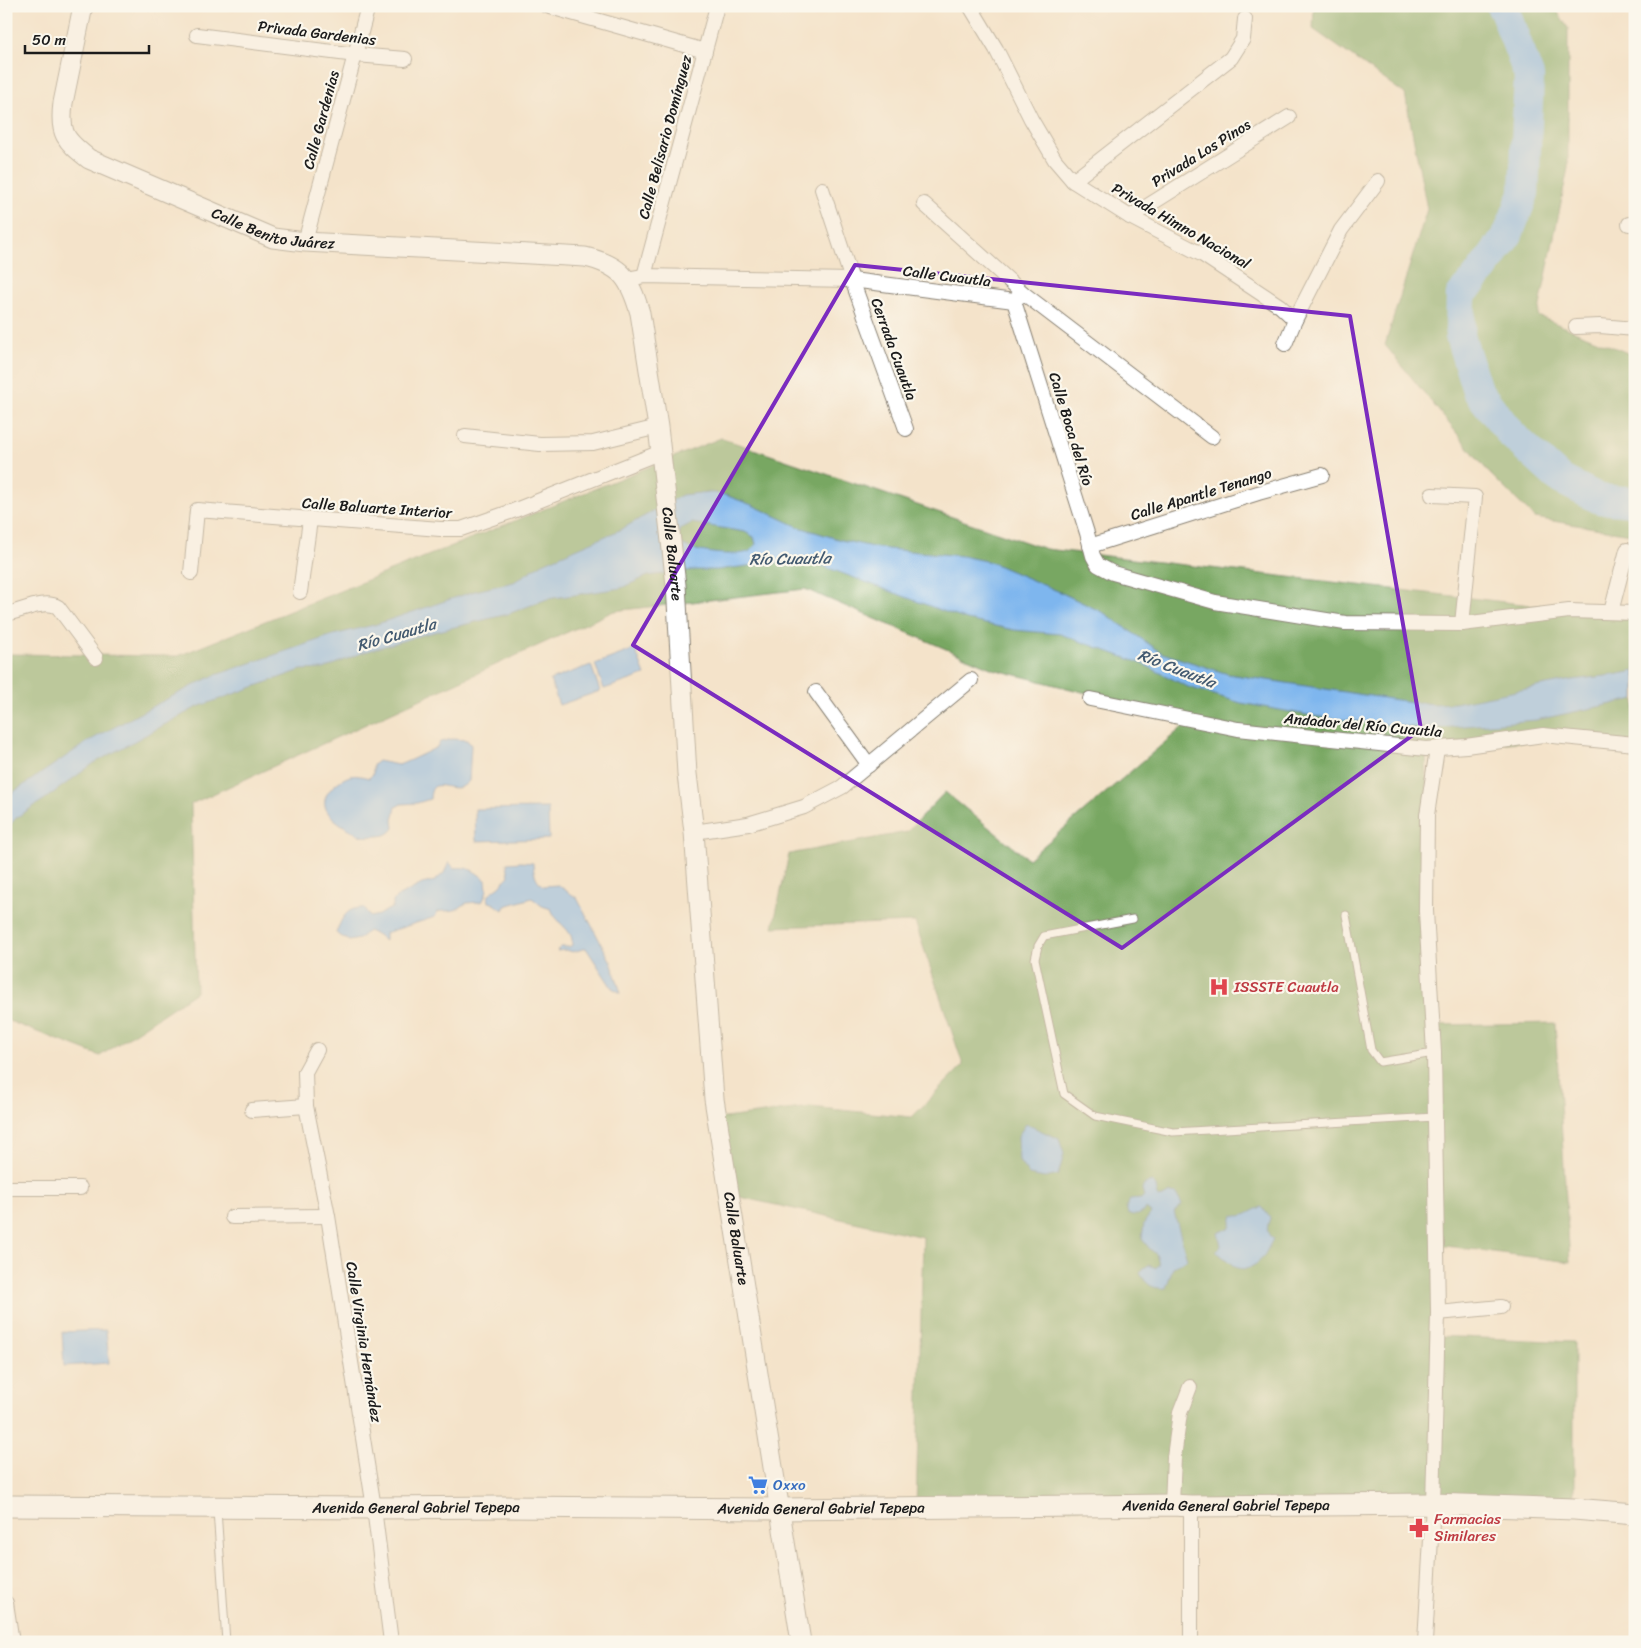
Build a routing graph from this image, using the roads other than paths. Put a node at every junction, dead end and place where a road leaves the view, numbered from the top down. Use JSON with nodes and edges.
{"nodes":[{"id":1,"x":84,"y":6,"type":"edge"},
{"id":2,"x":368,"y":6,"type":"edge"},
{"id":3,"x":548,"y":6,"type":"edge"},
{"id":4,"x":718,"y":6,"type":"edge"},
{"id":5,"x":970,"y":6,"type":"edge"},
{"id":6,"x":1245,"y":19,"type":"dead end"},
{"id":7,"x":197,"y":35,"type":"dead end"},
{"id":8,"x":705,"y":51,"type":"junction"},
{"id":9,"x":356,"y":55,"type":"junction"},
{"id":10,"x":404,"y":59,"type":"dead end"},
{"id":11,"x":1289,"y":117,"type":"dead end"},
{"id":12,"x":1073,"y":181,"type":"junction"},
{"id":13,"x":1378,"y":181,"type":"dead end"},
{"id":14,"x":822,"y":189,"type":"dead end"},
{"id":15,"x":924,"y":204,"type":"dead end"},
{"id":16,"x":1130,"y":217,"type":"junction"},
{"id":17,"x":305,"y":242,"type":"junction"},
{"id":18,"x":636,"y":278,"type":"junction"},
{"id":19,"x":852,"y":280,"type":"junction"},
{"id":20,"x":1018,"y":297,"type":"junction"},
{"id":21,"x":1295,"y":320,"type":"junction"},
{"id":22,"x":1576,"y":327,"type":"dead end"},
{"id":23,"x":1635,"y":329,"type":"edge"},
{"id":24,"x":1285,"y":344,"type":"dead end"},
{"id":25,"x":658,"y":427,"type":"junction"},
{"id":26,"x":906,"y":429,"type":"dead end"},
{"id":27,"x":465,"y":436,"type":"dead end"},
{"id":28,"x":1212,"y":437,"type":"dead end"},
{"id":29,"x":661,"y":452,"type":"junction"},
{"id":30,"x":1322,"y":475,"type":"dead end"},
{"id":31,"x":1432,"y":495,"type":"dead end"},
{"id":32,"x":310,"y":520,"type":"junction"},
{"id":33,"x":1090,"y":546,"type":"junction"},
{"id":34,"x":1626,"y":550,"type":"dead end"},
{"id":35,"x":191,"y":573,"type":"dead end"},
{"id":36,"x":300,"y":592,"type":"dead end"},
{"id":37,"x":1611,"y":612,"type":"junction"},
{"id":38,"x":1635,"y":612,"type":"edge"},
{"id":39,"x":6,"y":614,"type":"edge"},
{"id":40,"x":1462,"y":624,"type":"junction"},
{"id":41,"x":96,"y":658,"type":"dead end"},
{"id":42,"x":971,"y":680,"type":"dead end"},
{"id":43,"x":816,"y":692,"type":"dead end"},
{"id":44,"x":1090,"y":699,"type":"dead end"},
{"id":45,"x":1635,"y":744,"type":"edge"},
{"id":46,"x":1437,"y":749,"type":"junction"},
{"id":47,"x":869,"y":765,"type":"junction"},
{"id":48,"x":694,"y":832,"type":"junction"},
{"id":49,"x":1346,"y":915,"type":"dead end"},
{"id":50,"x":1133,"y":919,"type":"dead end"},
{"id":51,"x":316,"y":1050,"type":"dead end"},
{"id":52,"x":1434,"y":1053,"type":"junction"},
{"id":53,"x":306,"y":1106,"type":"junction"},
{"id":54,"x":252,"y":1110,"type":"dead end"},
{"id":55,"x":1436,"y":1117,"type":"junction"},
{"id":56,"x":6,"y":1188,"type":"edge"},
{"id":57,"x":80,"y":1188,"type":"dead end"},
{"id":58,"x":328,"y":1216,"type":"junction"},
{"id":59,"x":232,"y":1217,"type":"dead end"},
{"id":60,"x":1502,"y":1308,"type":"dead end"},
{"id":61,"x":1438,"y":1313,"type":"junction"},
{"id":62,"x":1190,"y":1387,"type":"dead end"},
{"id":63,"x":1433,"y":1504,"type":"junction"},
{"id":64,"x":6,"y":1506,"type":"edge"},
{"id":65,"x":1181,"y":1506,"type":"junction"},
{"id":66,"x":217,"y":1507,"type":"junction"},
{"id":67,"x":374,"y":1508,"type":"junction"},
{"id":68,"x":779,"y":1509,"type":"junction"},
{"id":69,"x":1635,"y":1514,"type":"edge"},
{"id":70,"x":6,"y":1604,"type":"edge"},
{"id":71,"x":12,"y":1642,"type":"edge"},
{"id":72,"x":226,"y":1642,"type":"edge"},
{"id":73,"x":391,"y":1642,"type":"edge"},
{"id":74,"x":801,"y":1642,"type":"edge"},
{"id":75,"x":1191,"y":1642,"type":"edge"},
{"id":76,"x":1424,"y":1642,"type":"edge"}],
"edges":[{"from":1,"to":17,"type":"street","name":"Calle Benito Juárez"},
{"from":2,"to":9,"type":"street","name":"Calle Gardenias"},
{"from":3,"to":8,"type":"street"},
{"from":4,"to":8,"type":"street","name":"Calle Belisario Domínguez"},
{"from":5,"to":12,"type":"street","name":"Privada Himno Nacional"},
{"from":6,"to":12,"type":"street"},
{"from":7,"to":9,"type":"street","name":"Privada Gardenias"},
{"from":8,"to":18,"type":"street","name":"Calle Belisario Domínguez"},
{"from":9,"to":10,"type":"street","name":"Privada Gardenias"},
{"from":9,"to":17,"type":"street","name":"Calle Gardenias"},
{"from":11,"to":16,"type":"street","name":"Privada Los Pinos"},
{"from":12,"to":16,"type":"street","name":"Privada Himno Nacional"},
{"from":13,"to":21,"type":"street"},
{"from":14,"to":19,"type":"street","name":"Cerrada Cuautla"},
{"from":15,"to":20,"type":"street"},
{"from":16,"to":21,"type":"street","name":"Privada Himno Nacional"},
{"from":17,"to":18,"type":"street","name":"Calle Benito Juárez"},
{"from":18,"to":19,"type":"street","name":"Calle Cuautla"},
{"from":18,"to":25,"type":"street","name":"Calle Baluarte"},
{"from":19,"to":20,"type":"street","name":"Calle Cuautla"},
{"from":19,"to":26,"type":"street","name":"Cerrada Cuautla"},
{"from":20,"to":28,"type":"street","name":"Calle Cuautla"},
{"from":20,"to":33,"type":"street","name":"Calle Boca del Río"},
{"from":21,"to":24,"type":"street"},
{"from":22,"to":23,"type":"street"},
{"from":25,"to":27,"type":"street"},
{"from":25,"to":29,"type":"street","name":"Calle Baluarte"},
{"from":29,"to":32,"type":"street","name":"Calle Baluarte Interior"},
{"from":29,"to":48,"type":"street","name":"Calle Baluarte"},
{"from":30,"to":33,"type":"street","name":"Calle Apantle Tenango"},
{"from":31,"to":40,"type":"street"},
{"from":32,"to":35,"type":"street","name":"Calle Baluarte Interior"},
{"from":32,"to":36,"type":"street"},
{"from":33,"to":40,"type":"street","name":"Calle Boca del Río"},
{"from":34,"to":37,"type":"street"},
{"from":37,"to":38,"type":"street"},
{"from":37,"to":40,"type":"street"},
{"from":39,"to":41,"type":"street"},
{"from":42,"to":47,"type":"street"},
{"from":43,"to":47,"type":"street"},
{"from":44,"to":46,"type":"street","name":"Andador del Río Cuautla"},
{"from":45,"to":46,"type":"street","name":"Andador del Río Cuautla"},
{"from":46,"to":52,"type":"street"},
{"from":47,"to":48,"type":"street"},
{"from":48,"to":68,"type":"street","name":"Calle Baluarte"},
{"from":49,"to":52,"type":"lane"},
{"from":50,"to":55,"type":"lane"},
{"from":51,"to":53,"type":"street","name":"Calle Virginia Hernández"},
{"from":52,"to":55,"type":"street"},
{"from":53,"to":54,"type":"street"},
{"from":53,"to":58,"type":"street","name":"Calle Virginia Hernández"},
{"from":55,"to":61,"type":"street"},
{"from":56,"to":57,"type":"street"},
{"from":58,"to":59,"type":"street"},
{"from":58,"to":67,"type":"street","name":"Calle Virginia Hernández"},
{"from":60,"to":61,"type":"street"},
{"from":61,"to":63,"type":"street"},
{"from":62,"to":65,"type":"street"},
{"from":63,"to":65,"type":"main road","name":"Avenida General Gabriel Tepepa"},
{"from":63,"to":69,"type":"main road","name":"Avenida General Gabriel Tepepa"},
{"from":63,"to":76,"type":"street"},
{"from":64,"to":66,"type":"main road","name":"Avenida General Gabriel Tepepa"},
{"from":65,"to":68,"type":"main road","name":"Avenida General Gabriel Tepepa"},
{"from":65,"to":75,"type":"street"},
{"from":66,"to":67,"type":"main road","name":"Avenida General Gabriel Tepepa"},
{"from":66,"to":72,"type":"lane"},
{"from":67,"to":68,"type":"main road","name":"Avenida General Gabriel Tepepa"},
{"from":67,"to":73,"type":"street","name":"Calle Virginia Hernández"},
{"from":68,"to":74,"type":"street","name":"Calle Baluarte"},
{"from":70,"to":71,"type":"street"}]}
